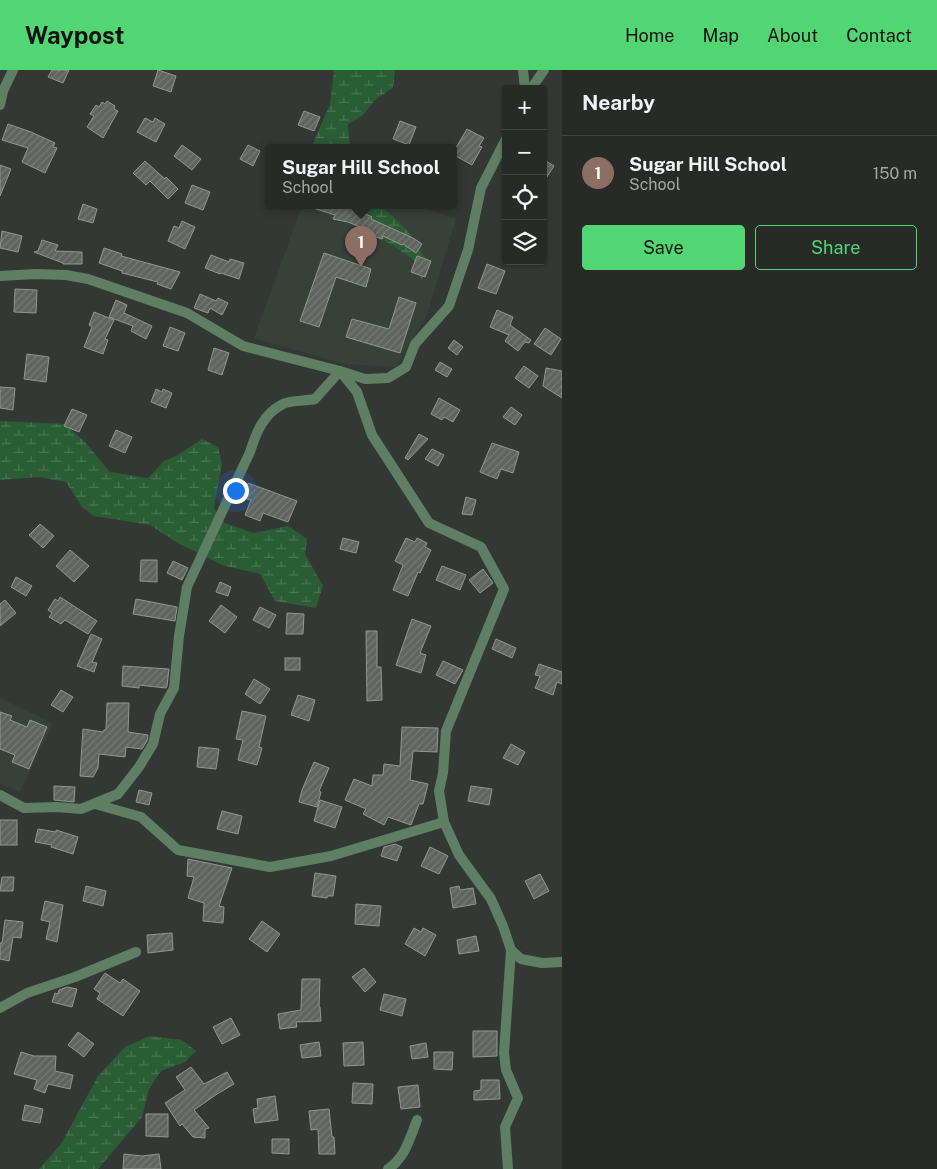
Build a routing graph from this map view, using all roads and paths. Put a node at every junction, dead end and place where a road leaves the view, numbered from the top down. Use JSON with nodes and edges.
{"nodes":[{"id":1,"x":13,"y":70,"type":"edge"},
{"id":2,"x":523,"y":70,"type":"edge"},
{"id":3,"x":544,"y":70,"type":"edge"},
{"id":4,"x":525,"y":85,"type":"edge"},
{"id":5,"x":534,"y":85,"type":"edge"},
{"id":6,"x":0,"y":105,"type":"edge"},
{"id":7,"x":502,"y":147,"type":"edge"},
{"id":8,"x":0,"y":276,"type":"edge"},
{"id":9,"x":340,"y":371,"type":"junction"},
{"id":10,"x":0,"y":796,"type":"edge"},
{"id":11,"x":95,"y":804,"type":"junction"},
{"id":12,"x":444,"y":822,"type":"junction"},
{"id":13,"x":511,"y":950,"type":"junction"},
{"id":14,"x":136,"y":952,"type":"dead end"},
{"id":15,"x":562,"y":962,"type":"edge"},
{"id":16,"x":0,"y":1008,"type":"edge"},
{"id":17,"x":417,"y":1120,"type":"dead end"},
{"id":18,"x":388,"y":1169,"type":"edge"},
{"id":19,"x":508,"y":1169,"type":"edge"}],
"edges":[{"from":1,"to":6,"type":"street"},
{"from":2,"to":4,"type":"street"},
{"from":3,"to":5,"type":"street"},
{"from":7,"to":9,"type":"street"},
{"from":8,"to":9,"type":"street"},
{"from":9,"to":11,"type":"street"},
{"from":9,"to":12,"type":"street"},
{"from":10,"to":11,"type":"street"},
{"from":11,"to":12,"type":"street"},
{"from":12,"to":13,"type":"street"},
{"from":13,"to":15,"type":"street"},
{"from":13,"to":19,"type":"street"},
{"from":14,"to":16,"type":"street"},
{"from":17,"to":18,"type":"street"}]}
